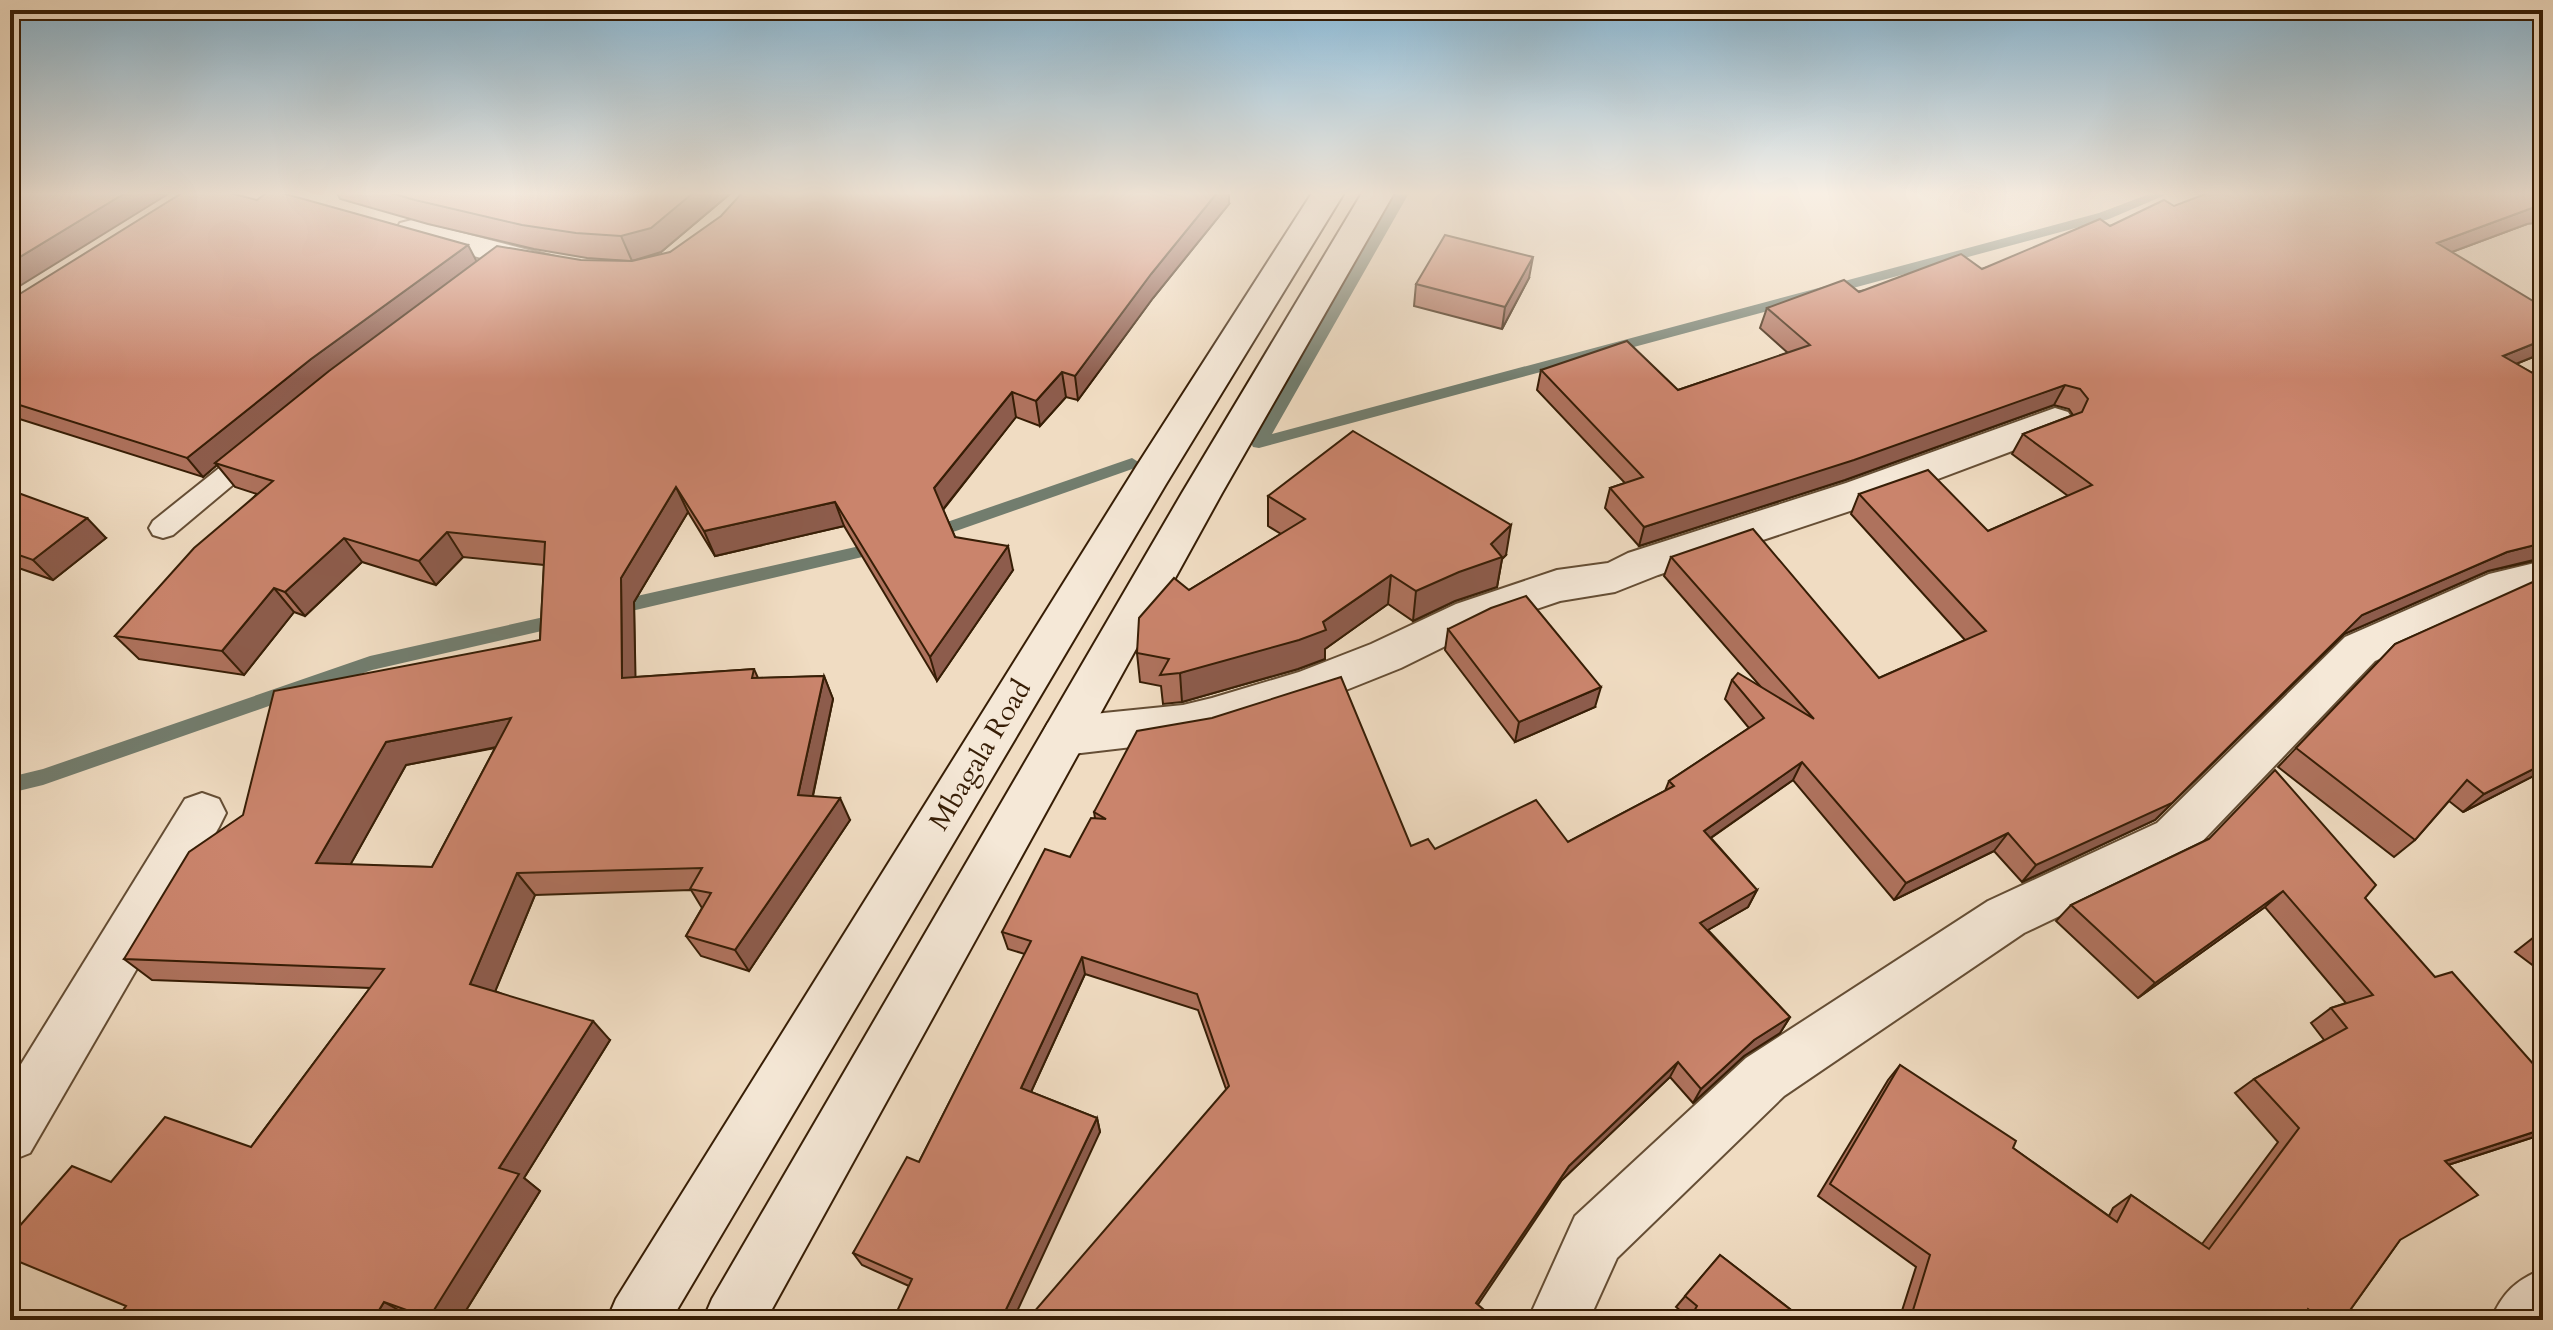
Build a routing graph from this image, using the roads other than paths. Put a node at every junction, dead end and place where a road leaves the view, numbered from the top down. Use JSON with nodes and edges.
{"nodes":[{"id":1,"x":469,"y":255,"type":"edge"},
{"id":2,"x":1289,"y":255,"type":"edge"},
{"id":3,"x":1342,"y":255,"type":"edge"},
{"id":4,"x":573,"y":268,"type":"edge"},
{"id":5,"x":2055,"y":421,"type":"edge"},
{"id":6,"x":274,"y":438,"type":"edge"},
{"id":7,"x":163,"y":528,"type":"dead end"},
{"id":8,"x":2543,"y":576,"type":"edge"},
{"id":9,"x":1064,"y":736,"type":"junction"},
{"id":10,"x":202,"y":813,"type":"dead end"},
{"id":11,"x":10,"y":1133,"type":"edge"},
{"id":12,"x":2543,"y":1299,"type":"edge"},
{"id":13,"x":637,"y":1320,"type":"edge"},
{"id":14,"x":733,"y":1320,"type":"edge"},
{"id":15,"x":1558,"y":1320,"type":"edge"},
{"id":16,"x":2521,"y":1320,"type":"edge"}],
"edges":[{"from":1,"to":4,"type":"street"},
{"from":2,"to":13,"type":"street","name":"Mbagala Road"},
{"from":3,"to":9,"type":"street"},
{"from":5,"to":9,"type":"street"},
{"from":6,"to":7,"type":"lane"},
{"from":8,"to":15,"type":"street"},
{"from":9,"to":14,"type":"street"},
{"from":10,"to":11,"type":"street"},
{"from":12,"to":16,"type":"street"}]}
